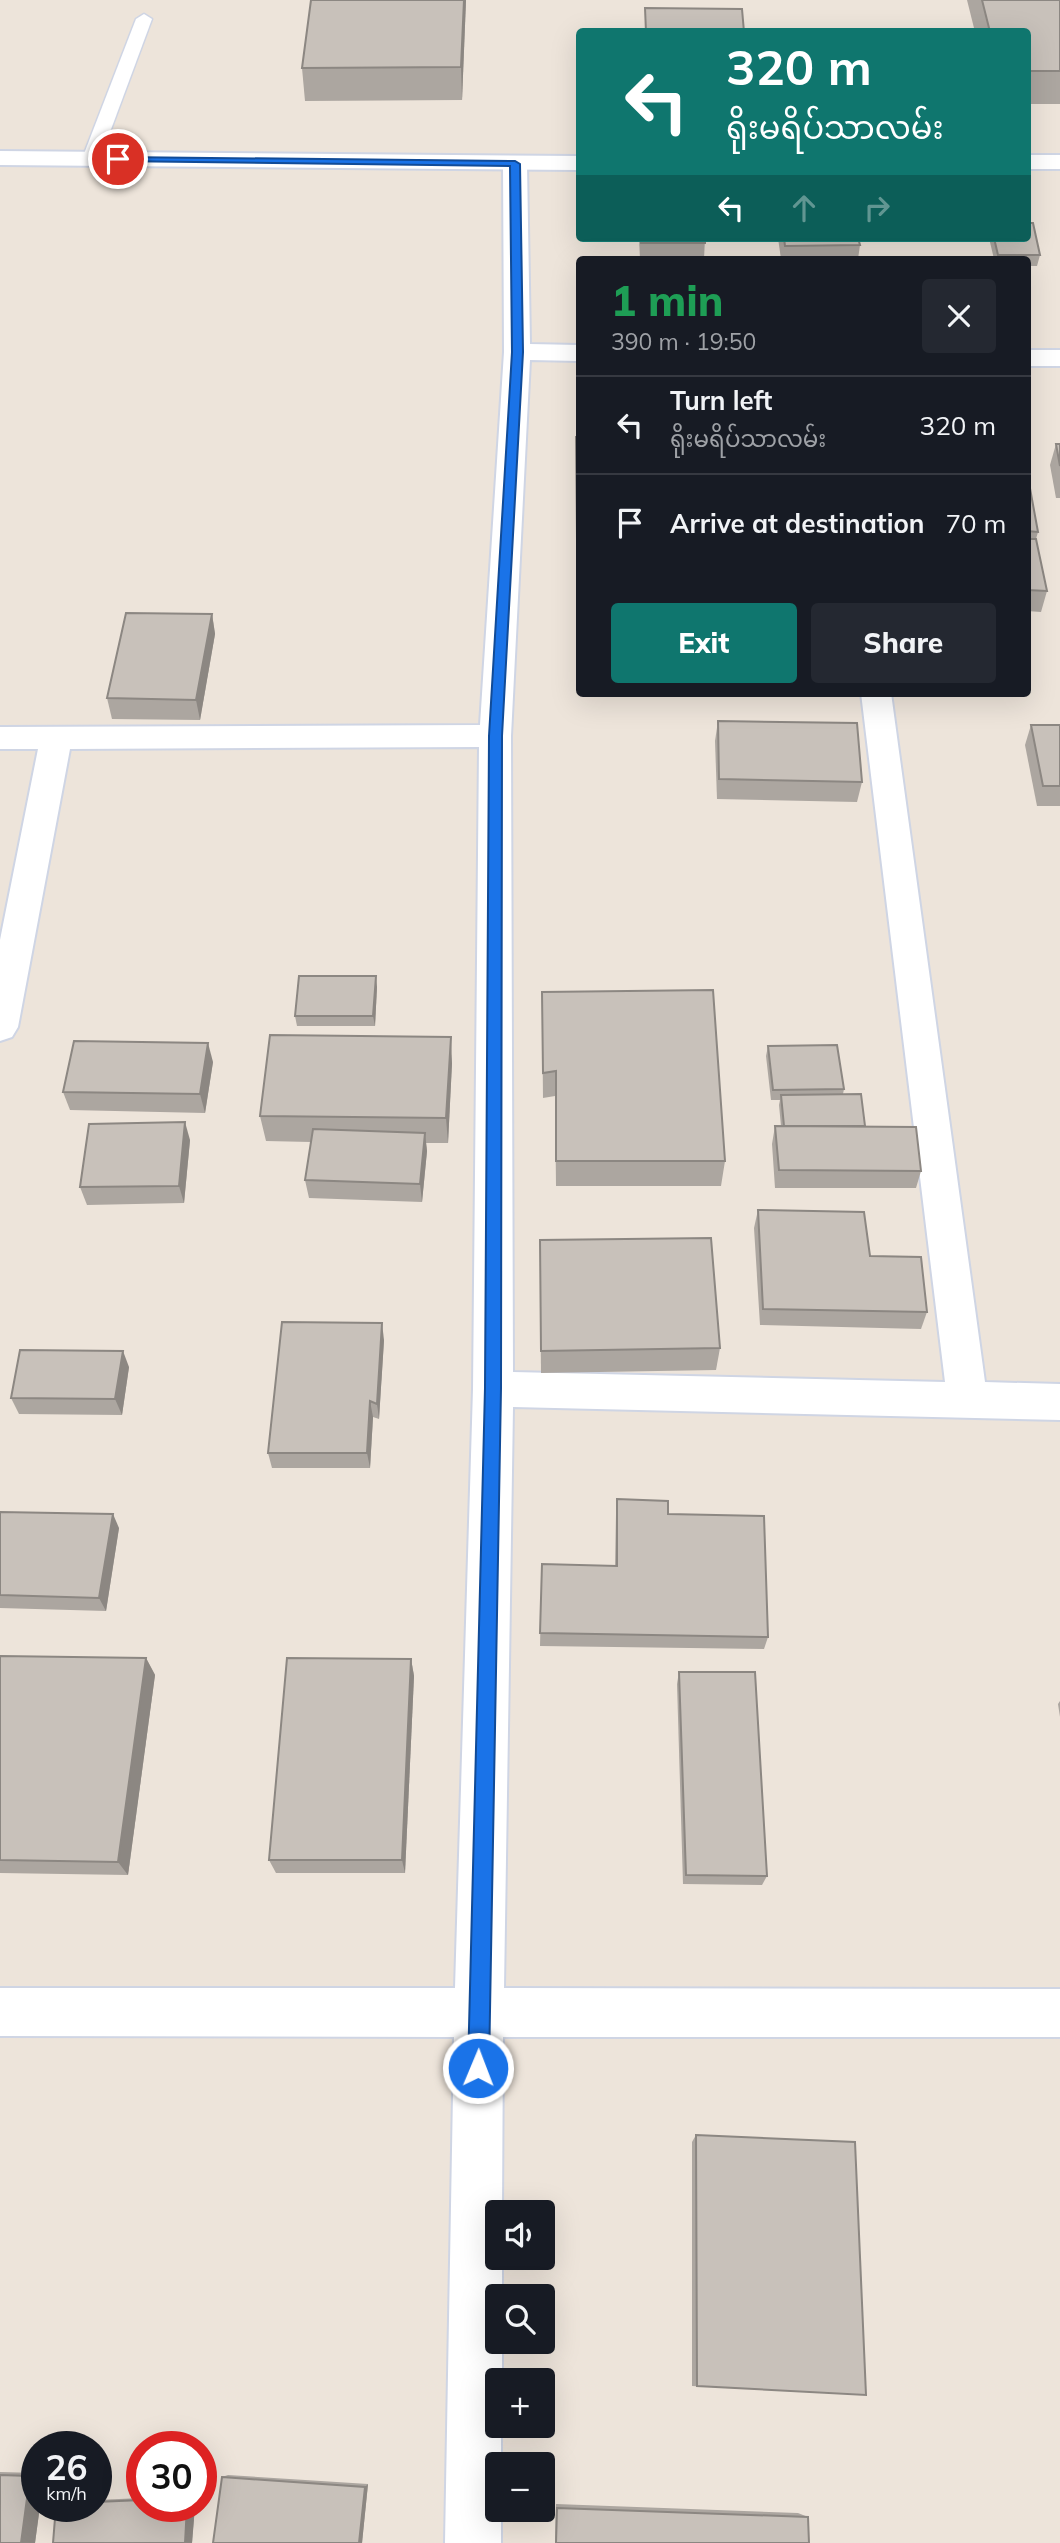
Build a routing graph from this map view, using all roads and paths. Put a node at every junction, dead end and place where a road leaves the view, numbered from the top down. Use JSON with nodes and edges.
{"nodes":[{"id":1,"x":144,"y":19,"type":"dead end"},
{"id":2,"x":0,"y":158,"type":"edge"},
{"id":3,"x":91,"y":159,"type":"junction"},
{"id":4,"x":1031,"y":162,"type":"edge"},
{"id":5,"x":1060,"y":162,"type":"edge"},
{"id":6,"x":576,"y":163,"type":"edge"},
{"id":7,"x":515,"y":164,"type":"junction"},
{"id":8,"x":517,"y":352,"type":"junction"},
{"id":9,"x":576,"y":353,"type":"edge"},
{"id":10,"x":1031,"y":358,"type":"edge"},
{"id":11,"x":1060,"y":358,"type":"edge"},
{"id":12,"x":877,"y":697,"type":"edge"},
{"id":13,"x":495,"y":736,"type":"junction"},
{"id":14,"x":0,"y":738,"type":"edge"},
{"id":15,"x":56,"y":739,"type":"junction"},
{"id":16,"x":0,"y":1027,"type":"edge"},
{"id":17,"x":493,"y":1388,"type":"junction"},
{"id":18,"x":967,"y":1398,"type":"junction"},
{"id":19,"x":1060,"y":1402,"type":"edge"},
{"id":20,"x":0,"y":2012,"type":"edge"},
{"id":21,"x":479,"y":2012,"type":"junction"},
{"id":22,"x":1059,"y":2017,"type":"edge"},
{"id":23,"x":472,"y":2543,"type":"edge"}],
"edges":[{"from":1,"to":3,"type":"lane"},
{"from":2,"to":3,"type":"street"},
{"from":3,"to":7,"type":"street"},
{"from":4,"to":5,"type":"street"},
{"from":6,"to":7,"type":"street"},
{"from":7,"to":8,"type":"street"},
{"from":8,"to":9,"type":"street"},
{"from":8,"to":13,"type":"street"},
{"from":10,"to":11,"type":"street"},
{"from":12,"to":18,"type":"street"},
{"from":13,"to":15,"type":"street"},
{"from":13,"to":17,"type":"street"},
{"from":14,"to":15,"type":"street"},
{"from":15,"to":16,"type":"street"},
{"from":17,"to":18,"type":"street"},
{"from":17,"to":21,"type":"street"},
{"from":18,"to":19,"type":"street"},
{"from":20,"to":21,"type":"street"},
{"from":21,"to":22,"type":"street"},
{"from":21,"to":23,"type":"street"}]}
